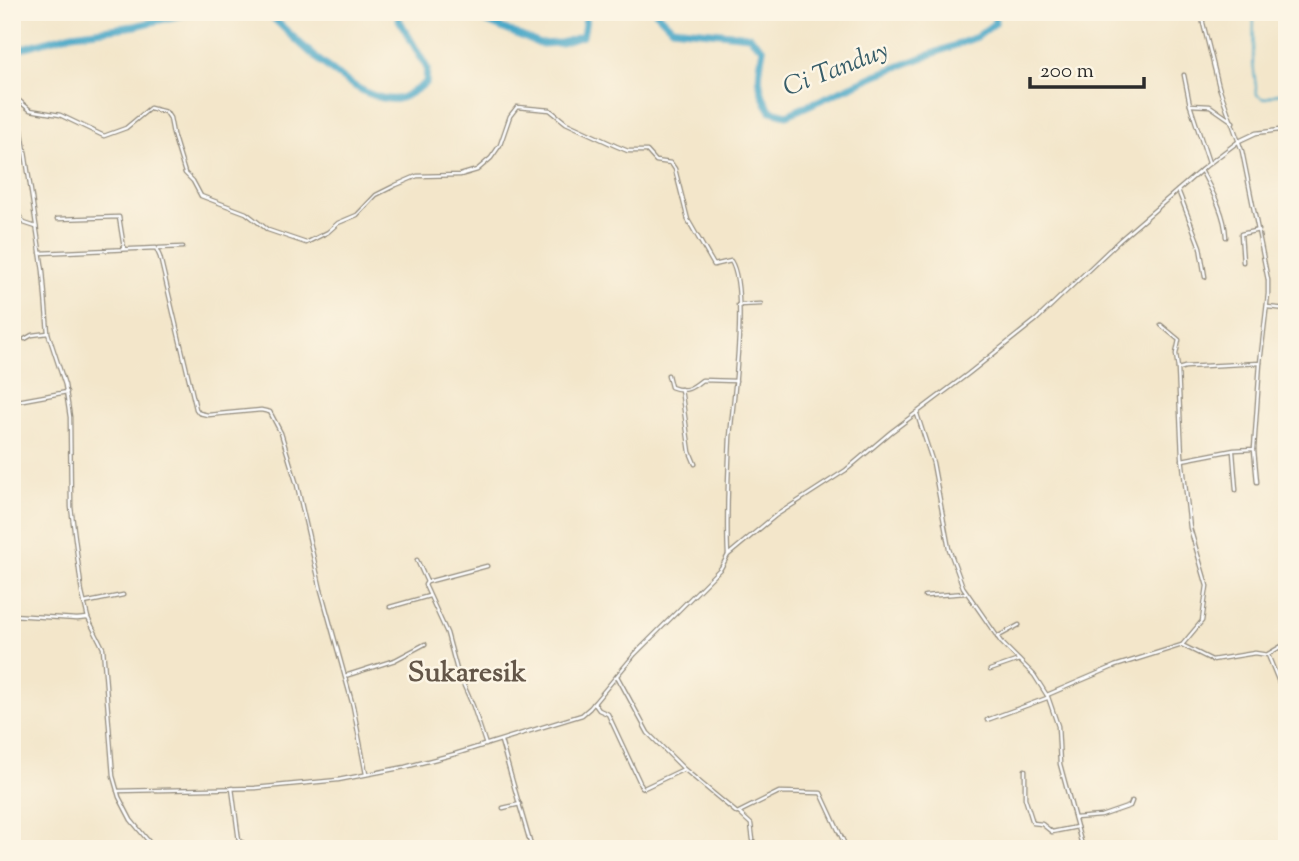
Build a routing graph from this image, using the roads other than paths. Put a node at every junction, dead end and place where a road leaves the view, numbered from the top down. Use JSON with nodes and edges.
{"nodes":[{"id":1,"x":1202,"y":12,"type":"edge"},
{"id":2,"x":12,"y":65,"type":"edge"},
{"id":3,"x":13,"y":74,"type":"edge"},
{"id":4,"x":1184,"y":75,"type":"dead end"},
{"id":5,"x":17,"y":99,"type":"junction"},
{"id":6,"x":1189,"y":105,"type":"junction"},
{"id":7,"x":1233,"y":122,"type":"junction"},
{"id":8,"x":1287,"y":129,"type":"edge"},
{"id":9,"x":1239,"y":141,"type":"junction"},
{"id":10,"x":1209,"y":163,"type":"junction"},
{"id":11,"x":1201,"y":170,"type":"junction"},
{"id":12,"x":1178,"y":190,"type":"junction"},
{"id":13,"x":12,"y":206,"type":"edge"},
{"id":14,"x":57,"y":219,"type":"dead end"},
{"id":15,"x":36,"y":227,"type":"junction"},
{"id":16,"x":1259,"y":230,"type":"junction"},
{"id":17,"x":1226,"y":237,"type":"dead end"},
{"id":18,"x":183,"y":247,"type":"dead end"},
{"id":19,"x":124,"y":248,"type":"junction"},
{"id":20,"x":157,"y":249,"type":"junction"},
{"id":21,"x":40,"y":253,"type":"junction"},
{"id":22,"x":1243,"y":262,"type":"dead end"},
{"id":23,"x":1205,"y":277,"type":"dead end"},
{"id":24,"x":761,"y":304,"type":"dead end"},
{"id":25,"x":738,"y":305,"type":"junction"},
{"id":26,"x":1267,"y":307,"type":"junction"},
{"id":27,"x":1287,"y":309,"type":"edge"},
{"id":28,"x":1161,"y":325,"type":"dead end"},
{"id":29,"x":48,"y":333,"type":"junction"},
{"id":30,"x":25,"y":339,"type":"dead end"},
{"id":31,"x":1260,"y":363,"type":"junction"},
{"id":32,"x":1178,"y":369,"type":"junction"},
{"id":33,"x":668,"y":375,"type":"dead end"},
{"id":34,"x":736,"y":381,"type":"junction"},
{"id":35,"x":681,"y":390,"type":"junction"},
{"id":36,"x":67,"y":392,"type":"junction"},
{"id":37,"x":12,"y":402,"type":"edge"},
{"id":38,"x":916,"y":413,"type":"junction"},
{"id":39,"x":1254,"y":449,"type":"junction"},
{"id":40,"x":1233,"y":450,"type":"junction"},
{"id":41,"x":1182,"y":460,"type":"junction"},
{"id":42,"x":695,"y":464,"type":"dead end"},
{"id":43,"x":1257,"y":482,"type":"dead end"},
{"id":44,"x":1236,"y":490,"type":"dead end"},
{"id":45,"x":728,"y":555,"type":"junction"},
{"id":46,"x":417,"y":560,"type":"dead end"},
{"id":47,"x":487,"y":566,"type":"dead end"},
{"id":48,"x":427,"y":582,"type":"junction"},
{"id":49,"x":967,"y":593,"type":"junction"},
{"id":50,"x":122,"y":595,"type":"dead end"},
{"id":51,"x":429,"y":596,"type":"junction"},
{"id":52,"x":925,"y":596,"type":"dead end"},
{"id":53,"x":84,"y":603,"type":"junction"},
{"id":54,"x":390,"y":607,"type":"dead end"},
{"id":55,"x":12,"y":615,"type":"edge"},
{"id":56,"x":88,"y":618,"type":"junction"},
{"id":57,"x":1019,"y":625,"type":"dead end"},
{"id":58,"x":997,"y":637,"type":"junction"},
{"id":59,"x":1287,"y":643,"type":"edge"},
{"id":60,"x":425,"y":644,"type":"dead end"},
{"id":61,"x":1182,"y":645,"type":"junction"},
{"id":62,"x":1268,"y":654,"type":"junction"},
{"id":63,"x":1019,"y":660,"type":"junction"},
{"id":64,"x":990,"y":670,"type":"dead end"},
{"id":65,"x":345,"y":676,"type":"junction"},
{"id":66,"x":617,"y":676,"type":"junction"},
{"id":67,"x":1281,"y":687,"type":"dead end"},
{"id":68,"x":1047,"y":696,"type":"junction"},
{"id":69,"x":594,"y":703,"type":"junction"},
{"id":70,"x":987,"y":720,"type":"dead end"},
{"id":71,"x":501,"y":741,"type":"junction"},
{"id":72,"x":486,"y":745,"type":"junction"},
{"id":73,"x":684,"y":769,"type":"junction"},
{"id":74,"x":1024,"y":770,"type":"dead end"},
{"id":75,"x":366,"y":775,"type":"junction"},
{"id":76,"x":232,"y":788,"type":"junction"},
{"id":77,"x":117,"y":791,"type":"junction"},
{"id":78,"x":1132,"y":801,"type":"dead end"},
{"id":79,"x":520,"y":804,"type":"junction"},
{"id":80,"x":503,"y":808,"type":"dead end"},
{"id":81,"x":739,"y":813,"type":"junction"},
{"id":82,"x":1074,"y":818,"type":"junction"},
{"id":83,"x":1077,"y":827,"type":"junction"},
{"id":84,"x":754,"y":840,"type":"dead end"},
{"id":85,"x":240,"y":843,"type":"junction"},
{"id":86,"x":155,"y":849,"type":"edge"},
{"id":87,"x":213,"y":849,"type":"edge"},
{"id":88,"x":257,"y":849,"type":"edge"},
{"id":89,"x":532,"y":849,"type":"edge"},
{"id":90,"x":847,"y":849,"type":"edge"},
{"id":91,"x":1083,"y":849,"type":"edge"}],
"edges":[{"from":1,"to":7,"type":"street"},
{"from":2,"to":3,"type":"street"},
{"from":3,"to":5,"type":"street"},
{"from":4,"to":6,"type":"street"},
{"from":5,"to":15,"type":"street"},
{"from":5,"to":25,"type":"street"},
{"from":6,"to":7,"type":"street"},
{"from":6,"to":10,"type":"street"},
{"from":7,"to":9,"type":"street"},
{"from":8,"to":9,"type":"street"},
{"from":9,"to":10,"type":"street"},
{"from":9,"to":16,"type":"street"},
{"from":10,"to":11,"type":"street"},
{"from":11,"to":12,"type":"street"},
{"from":11,"to":17,"type":"street"},
{"from":12,"to":23,"type":"street"},
{"from":12,"to":38,"type":"street"},
{"from":13,"to":15,"type":"street"},
{"from":14,"to":19,"type":"street"},
{"from":15,"to":21,"type":"street"},
{"from":16,"to":22,"type":"street"},
{"from":16,"to":26,"type":"street"},
{"from":18,"to":20,"type":"street"},
{"from":19,"to":20,"type":"street"},
{"from":19,"to":21,"type":"street"},
{"from":20,"to":65,"type":"street"},
{"from":21,"to":29,"type":"street"},
{"from":24,"to":25,"type":"street"},
{"from":25,"to":34,"type":"street"},
{"from":26,"to":27,"type":"street"},
{"from":26,"to":31,"type":"street"},
{"from":28,"to":32,"type":"street"},
{"from":29,"to":30,"type":"street"},
{"from":29,"to":36,"type":"street"},
{"from":31,"to":32,"type":"street"},
{"from":31,"to":39,"type":"street"},
{"from":32,"to":41,"type":"street"},
{"from":33,"to":35,"type":"street"},
{"from":34,"to":35,"type":"street"},
{"from":34,"to":45,"type":"street"},
{"from":35,"to":42,"type":"street"},
{"from":36,"to":37,"type":"street"},
{"from":36,"to":53,"type":"street"},
{"from":38,"to":45,"type":"street"},
{"from":38,"to":49,"type":"street"},
{"from":39,"to":40,"type":"street"},
{"from":39,"to":43,"type":"street"},
{"from":40,"to":41,"type":"street"},
{"from":40,"to":44,"type":"street"},
{"from":41,"to":61,"type":"street"},
{"from":45,"to":66,"type":"street"},
{"from":46,"to":48,"type":"street"},
{"from":47,"to":48,"type":"street"},
{"from":48,"to":51,"type":"street"},
{"from":49,"to":52,"type":"street"},
{"from":49,"to":58,"type":"street"},
{"from":50,"to":53,"type":"street"},
{"from":51,"to":54,"type":"street"},
{"from":51,"to":72,"type":"street"},
{"from":53,"to":56,"type":"street"},
{"from":55,"to":56,"type":"street"},
{"from":56,"to":77,"type":"street"},
{"from":57,"to":58,"type":"street"},
{"from":58,"to":63,"type":"street"},
{"from":59,"to":62,"type":"street"},
{"from":60,"to":65,"type":"street"},
{"from":61,"to":62,"type":"street"},
{"from":61,"to":68,"type":"street"},
{"from":62,"to":67,"type":"street"},
{"from":63,"to":64,"type":"street"},
{"from":63,"to":68,"type":"street"},
{"from":65,"to":75,"type":"street"},
{"from":66,"to":69,"type":"street"},
{"from":66,"to":73,"type":"street"},
{"from":68,"to":70,"type":"street"},
{"from":68,"to":82,"type":"street"},
{"from":69,"to":71,"type":"street"},
{"from":69,"to":73,"type":"street"},
{"from":71,"to":72,"type":"street"},
{"from":71,"to":79,"type":"street"},
{"from":72,"to":75,"type":"street"},
{"from":73,"to":81,"type":"street"},
{"from":74,"to":83,"type":"street"},
{"from":75,"to":76,"type":"street"},
{"from":76,"to":77,"type":"street"},
{"from":76,"to":85,"type":"street"},
{"from":77,"to":86,"type":"street"},
{"from":78,"to":82,"type":"street"},
{"from":79,"to":80,"type":"street"},
{"from":79,"to":89,"type":"street"},
{"from":81,"to":84,"type":"street"},
{"from":81,"to":90,"type":"street"},
{"from":82,"to":83,"type":"street"},
{"from":83,"to":91,"type":"street"},
{"from":85,"to":87,"type":"street"},
{"from":85,"to":88,"type":"street"}]}
